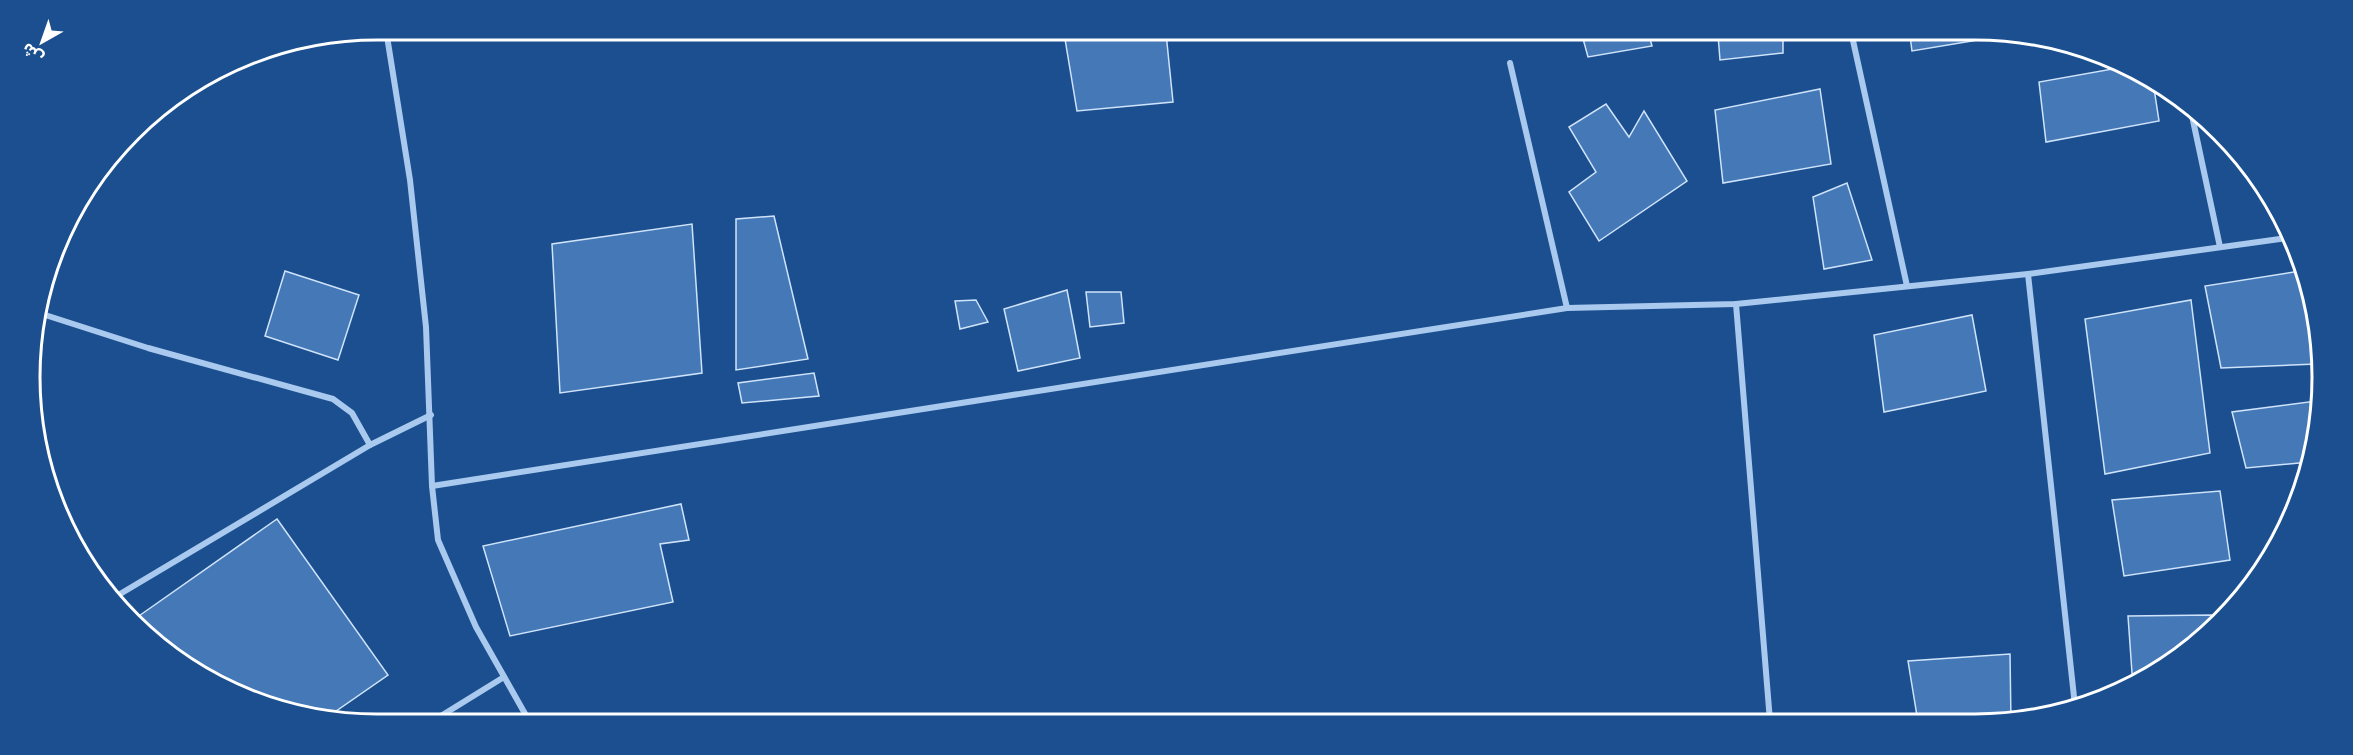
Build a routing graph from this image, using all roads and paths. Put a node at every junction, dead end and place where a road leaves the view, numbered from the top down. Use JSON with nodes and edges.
{"nodes":[{"id":1,"x":388,"y":40,"type":"edge"},
{"id":2,"x":1853,"y":40,"type":"edge"},
{"id":3,"x":1510,"y":63,"type":"dead end"},
{"id":4,"x":2194,"y":121,"type":"edge"},
{"id":5,"x":2283,"y":239,"type":"edge"},
{"id":6,"x":2220,"y":246,"type":"junction"},
{"id":7,"x":2028,"y":274,"type":"junction"},
{"id":8,"x":1907,"y":286,"type":"junction"},
{"id":9,"x":1736,"y":304,"type":"junction"},
{"id":10,"x":1567,"y":308,"type":"junction"},
{"id":11,"x":46,"y":315,"type":"edge"},
{"id":12,"x":431,"y":415,"type":"junction"},
{"id":13,"x":370,"y":445,"type":"junction"},
{"id":14,"x":432,"y":486,"type":"junction"},
{"id":15,"x":119,"y":594,"type":"edge"},
{"id":16,"x":504,"y":677,"type":"junction"},
{"id":17,"x":2074,"y":700,"type":"edge"},
{"id":18,"x":443,"y":714,"type":"edge"},
{"id":19,"x":525,"y":714,"type":"edge"},
{"id":20,"x":1769,"y":714,"type":"edge"}],
"edges":[{"from":1,"to":12,"type":"street"},
{"from":2,"to":8,"type":"street"},
{"from":3,"to":10,"type":"street"},
{"from":4,"to":6,"type":"street"},
{"from":5,"to":6,"type":"street"},
{"from":6,"to":7,"type":"street"},
{"from":7,"to":8,"type":"street"},
{"from":7,"to":17,"type":"street"},
{"from":8,"to":9,"type":"street"},
{"from":9,"to":10,"type":"street"},
{"from":9,"to":20,"type":"street"},
{"from":10,"to":14,"type":"street"},
{"from":11,"to":13,"type":"street"},
{"from":12,"to":13,"type":"street"},
{"from":12,"to":14,"type":"street"},
{"from":13,"to":15,"type":"street"},
{"from":14,"to":16,"type":"street"},
{"from":16,"to":18,"type":"street"},
{"from":16,"to":19,"type":"street"}]}
